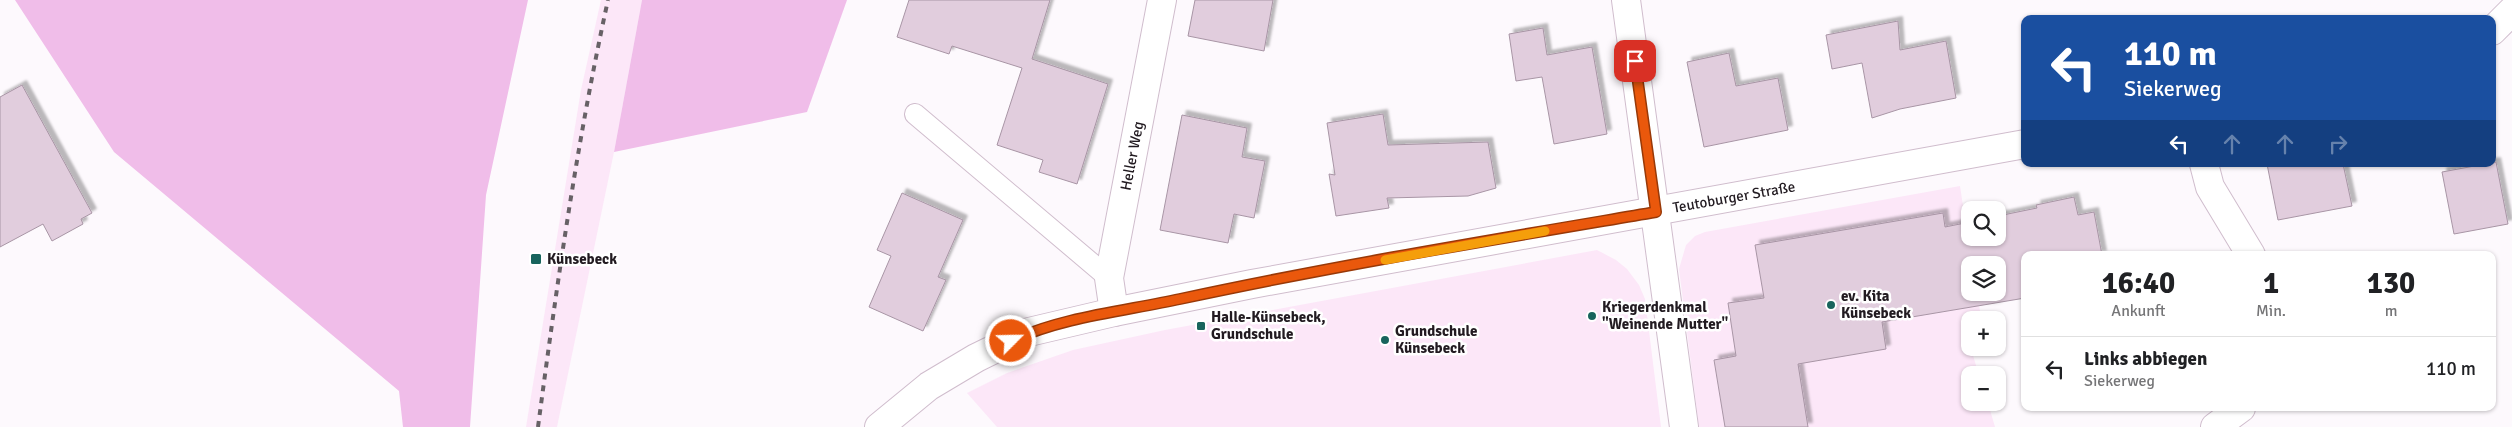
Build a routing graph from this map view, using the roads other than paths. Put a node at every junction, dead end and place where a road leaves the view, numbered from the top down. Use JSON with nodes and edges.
{"nodes":[{"id":1,"x":1162,"y":0,"type":"edge"},
{"id":2,"x":1626,"y":0,"type":"edge"},
{"id":3,"x":2512,"y":11,"type":"edge"},
{"id":4,"x":2496,"y":27,"type":"edge"},
{"id":5,"x":915,"y":114,"type":"dead end"},
{"id":6,"x":2021,"y":145,"type":"edge"},
{"id":7,"x":2205,"y":167,"type":"edge"},
{"id":8,"x":1656,"y":212,"type":"junction"},
{"id":9,"x":2249,"y":251,"type":"edge"},
{"id":10,"x":1109,"y":278,"type":"junction"},
{"id":11,"x":1114,"y":312,"type":"junction"},
{"id":12,"x":2238,"y":411,"type":"edge"},
{"id":13,"x":879,"y":427,"type":"edge"},
{"id":14,"x":1684,"y":427,"type":"edge"},
{"id":15,"x":2215,"y":427,"type":"edge"}],
"edges":[{"from":1,"to":10,"type":"street","name":"Heller Weg"},
{"from":2,"to":8,"type":"street"},
{"from":3,"to":4,"type":"street"},
{"from":5,"to":10,"type":"lane"},
{"from":6,"to":8,"type":"street","name":"Teutoburger Straße"},
{"from":7,"to":9,"type":"street"},
{"from":8,"to":11,"type":"street","name":"Teutoburger Straße"},
{"from":8,"to":14,"type":"street"},
{"from":10,"to":11,"type":"street","name":"Heller Weg"},
{"from":11,"to":13,"type":"street","name":"Teutoburger Straße"},
{"from":12,"to":15,"type":"street"}]}
